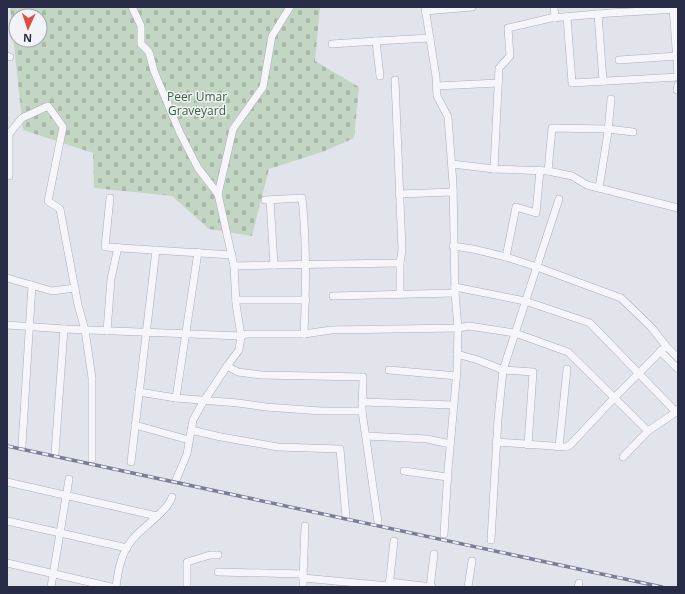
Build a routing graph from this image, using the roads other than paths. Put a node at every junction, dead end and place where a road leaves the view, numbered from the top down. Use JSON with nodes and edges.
{"nodes":[{"id":1,"x":132,"y":7,"type":"edge"},
{"id":2,"x":290,"y":7,"type":"edge"},
{"id":3,"x":472,"y":7,"type":"edge"},
{"id":4,"x":554,"y":7,"type":"edge"},
{"id":5,"x":588,"y":7,"type":"edge"},
{"id":6,"x":675,"y":8,"type":"edge"},
{"id":7,"x":425,"y":9,"type":"edge"},
{"id":8,"x":623,"y":9,"type":"edge"},
{"id":9,"x":598,"y":14,"type":"junction"},
{"id":10,"x":588,"y":15,"type":"junction"},
{"id":11,"x":567,"y":17,"type":"junction"},
{"id":12,"x":555,"y":18,"type":"junction"},
{"id":13,"x":677,"y":35,"type":"edge"},
{"id":14,"x":430,"y":38,"type":"junction"},
{"id":15,"x":376,"y":41,"type":"junction"},
{"id":16,"x":332,"y":44,"type":"dead end"},
{"id":17,"x":677,"y":56,"type":"junction"},
{"id":18,"x":619,"y":60,"type":"dead end"},
{"id":19,"x":380,"y":76,"type":"dead end"},
{"id":20,"x":678,"y":76,"type":"edge"},
{"id":21,"x":395,"y":80,"type":"dead end"},
{"id":22,"x":603,"y":81,"type":"junction"},
{"id":23,"x":498,"y":83,"type":"junction"},
{"id":24,"x":678,"y":85,"type":"edge"},
{"id":25,"x":437,"y":86,"type":"junction"},
{"id":26,"x":678,"y":90,"type":"edge"},
{"id":27,"x":611,"y":99,"type":"dead end"},
{"id":28,"x":608,"y":129,"type":"junction"},
{"id":29,"x":633,"y":132,"type":"dead end"},
{"id":30,"x":452,"y":164,"type":"junction"},
{"id":31,"x":494,"y":169,"type":"junction"},
{"id":32,"x":540,"y":170,"type":"junction"},
{"id":33,"x":548,"y":171,"type":"junction"},
{"id":34,"x":7,"y":176,"type":"edge"},
{"id":35,"x":599,"y":188,"type":"junction"},
{"id":36,"x":453,"y":192,"type":"junction"},
{"id":37,"x":218,"y":194,"type":"junction"},
{"id":38,"x":400,"y":194,"type":"junction"},
{"id":39,"x":110,"y":198,"type":"dead end"},
{"id":40,"x":559,"y":199,"type":"dead end"},
{"id":41,"x":678,"y":208,"type":"edge"},
{"id":42,"x":454,"y":246,"type":"junction"},
{"id":43,"x":118,"y":247,"type":"junction"},
{"id":44,"x":156,"y":250,"type":"junction"},
{"id":45,"x":198,"y":252,"type":"junction"},
{"id":46,"x":232,"y":255,"type":"junction"},
{"id":47,"x":506,"y":257,"type":"junction"},
{"id":48,"x":400,"y":263,"type":"junction"},
{"id":49,"x":274,"y":265,"type":"junction"},
{"id":50,"x":306,"y":265,"type":"junction"},
{"id":51,"x":234,"y":266,"type":"junction"},
{"id":52,"x":537,"y":267,"type":"junction"},
{"id":53,"x":7,"y":278,"type":"edge"},
{"id":54,"x":32,"y":285,"type":"junction"},
{"id":55,"x":75,"y":288,"type":"junction"},
{"id":56,"x":455,"y":290,"type":"junction"},
{"id":57,"x":400,"y":294,"type":"junction"},
{"id":58,"x":333,"y":296,"type":"dead end"},
{"id":59,"x":236,"y":300,"type":"junction"},
{"id":60,"x":306,"y":300,"type":"junction"},
{"id":61,"x":525,"y":301,"type":"junction"},
{"id":62,"x":7,"y":325,"type":"edge"},
{"id":63,"x":29,"y":326,"type":"junction"},
{"id":64,"x":458,"y":328,"type":"junction"},
{"id":65,"x":64,"y":329,"type":"junction"},
{"id":66,"x":85,"y":330,"type":"junction"},
{"id":67,"x":107,"y":331,"type":"junction"},
{"id":68,"x":146,"y":332,"type":"junction"},
{"id":69,"x":515,"y":333,"type":"junction"},
{"id":70,"x":186,"y":334,"type":"junction"},
{"id":71,"x":304,"y":334,"type":"junction"},
{"id":72,"x":241,"y":336,"type":"junction"},
{"id":73,"x":663,"y":348,"type":"junction"},
{"id":74,"x":457,"y":354,"type":"junction"},
{"id":75,"x":678,"y":358,"type":"edge"},
{"id":76,"x":227,"y":366,"type":"junction"},
{"id":77,"x":567,"y":369,"type":"dead end"},
{"id":78,"x":389,"y":370,"type":"dead end"},
{"id":79,"x":503,"y":370,"type":"junction"},
{"id":80,"x":678,"y":370,"type":"edge"},
{"id":81,"x":639,"y":374,"type":"junction"},
{"id":82,"x":456,"y":376,"type":"junction"},
{"id":83,"x":139,"y":392,"type":"junction"},
{"id":84,"x":614,"y":397,"type":"junction"},
{"id":85,"x":176,"y":398,"type":"junction"},
{"id":86,"x":205,"y":400,"type":"junction"},
{"id":87,"x":362,"y":402,"type":"junction"},
{"id":88,"x":453,"y":405,"type":"junction"},
{"id":89,"x":677,"y":410,"type":"edge"},
{"id":90,"x":362,"y":411,"type":"junction"},
{"id":91,"x":135,"y":425,"type":"junction"},
{"id":92,"x":191,"y":430,"type":"junction"},
{"id":93,"x":648,"y":431,"type":"junction"},
{"id":94,"x":366,"y":436,"type":"junction"},
{"id":95,"x":189,"y":440,"type":"junction"},
{"id":96,"x":496,"y":442,"type":"junction"},
{"id":97,"x":450,"y":444,"type":"junction"},
{"id":98,"x":528,"y":445,"type":"junction"},
{"id":99,"x":22,"y":446,"type":"dead end"},
{"id":100,"x":559,"y":447,"type":"junction"},
{"id":101,"x":55,"y":453,"type":"dead end"},
{"id":102,"x":623,"y":457,"type":"dead end"},
{"id":103,"x":92,"y":459,"type":"dead end"},
{"id":104,"x":131,"y":462,"type":"dead end"},
{"id":105,"x":404,"y":471,"type":"dead end"},
{"id":106,"x":447,"y":477,"type":"junction"},
{"id":107,"x":69,"y":479,"type":"dead end"},
{"id":108,"x":176,"y":480,"type":"dead end"},
{"id":109,"x":7,"y":482,"type":"edge"},
{"id":110,"x":67,"y":495,"type":"junction"},
{"id":111,"x":172,"y":497,"type":"dead end"},
{"id":112,"x":157,"y":516,"type":"junction"},
{"id":113,"x":346,"y":517,"type":"dead end"},
{"id":114,"x":7,"y":521,"type":"edge"},
{"id":115,"x":378,"y":522,"type":"dead end"},
{"id":116,"x":305,"y":526,"type":"dead end"},
{"id":117,"x":60,"y":533,"type":"junction"},
{"id":118,"x":444,"y":534,"type":"dead end"},
{"id":119,"x":491,"y":540,"type":"dead end"},
{"id":120,"x":394,"y":541,"type":"dead end"},
{"id":121,"x":127,"y":548,"type":"junction"},
{"id":122,"x":434,"y":554,"type":"dead end"},
{"id":123,"x":218,"y":555,"type":"dead end"},
{"id":124,"x":472,"y":561,"type":"dead end"},
{"id":125,"x":7,"y":563,"type":"edge"},
{"id":126,"x":218,"y":572,"type":"dead end"},
{"id":127,"x":54,"y":573,"type":"junction"},
{"id":128,"x":303,"y":576,"type":"junction"},
{"id":129,"x":389,"y":585,"type":"edge"},
{"id":130,"x":51,"y":587,"type":"edge"},
{"id":131,"x":111,"y":587,"type":"edge"},
{"id":132,"x":116,"y":587,"type":"edge"},
{"id":133,"x":187,"y":587,"type":"edge"},
{"id":134,"x":303,"y":587,"type":"edge"},
{"id":135,"x":431,"y":587,"type":"edge"},
{"id":136,"x":468,"y":587,"type":"edge"}],
"edges":[{"from":1,"to":37,"type":"street"},
{"from":2,"to":37,"type":"street"},
{"from":3,"to":7,"type":"street"},
{"from":4,"to":12,"type":"street"},
{"from":5,"to":10,"type":"street"},
{"from":6,"to":8,"type":"street"},
{"from":6,"to":13,"type":"street"},
{"from":7,"to":14,"type":"street"},
{"from":8,"to":9,"type":"street"},
{"from":9,"to":10,"type":"street"},
{"from":9,"to":22,"type":"street"},
{"from":10,"to":11,"type":"street"},
{"from":11,"to":12,"type":"street"},
{"from":11,"to":22,"type":"street"},
{"from":12,"to":23,"type":"street"},
{"from":13,"to":17,"type":"street"},
{"from":14,"to":15,"type":"street"},
{"from":14,"to":25,"type":"street"},
{"from":15,"to":16,"type":"street"},
{"from":15,"to":19,"type":"street"},
{"from":17,"to":18,"type":"street"},
{"from":17,"to":20,"type":"street"},
{"from":20,"to":22,"type":"street"},
{"from":21,"to":38,"type":"street"},
{"from":23,"to":25,"type":"street"},
{"from":23,"to":31,"type":"street"},
{"from":24,"to":26,"type":"street"},
{"from":25,"to":30,"type":"street"},
{"from":27,"to":28,"type":"street"},
{"from":28,"to":29,"type":"street"},
{"from":28,"to":33,"type":"street"},
{"from":28,"to":35,"type":"street"},
{"from":30,"to":31,"type":"street"},
{"from":30,"to":36,"type":"street"},
{"from":31,"to":32,"type":"street"},
{"from":32,"to":33,"type":"street"},
{"from":32,"to":47,"type":"street"},
{"from":33,"to":35,"type":"street"},
{"from":34,"to":55,"type":"street"},
{"from":35,"to":41,"type":"street"},
{"from":36,"to":38,"type":"street"},
{"from":36,"to":42,"type":"street"},
{"from":37,"to":46,"type":"street"},
{"from":38,"to":48,"type":"street"},
{"from":39,"to":43,"type":"street"},
{"from":40,"to":52,"type":"street"},
{"from":42,"to":47,"type":"street"},
{"from":42,"to":56,"type":"street"},
{"from":43,"to":44,"type":"street"},
{"from":43,"to":67,"type":"street"},
{"from":44,"to":45,"type":"street"},
{"from":44,"to":68,"type":"street"},
{"from":45,"to":46,"type":"street"},
{"from":45,"to":70,"type":"street"},
{"from":46,"to":51,"type":"street"},
{"from":47,"to":52,"type":"street"},
{"from":48,"to":50,"type":"street"},
{"from":48,"to":57,"type":"street"},
{"from":49,"to":50,"type":"street"},
{"from":49,"to":50,"type":"street"},
{"from":49,"to":51,"type":"street"},
{"from":50,"to":60,"type":"street"},
{"from":51,"to":59,"type":"street"},
{"from":52,"to":61,"type":"street"},
{"from":52,"to":73,"type":"street"},
{"from":53,"to":54,"type":"street"},
{"from":54,"to":55,"type":"street"},
{"from":54,"to":63,"type":"street"},
{"from":55,"to":66,"type":"street"},
{"from":56,"to":57,"type":"street"},
{"from":56,"to":61,"type":"street"},
{"from":56,"to":64,"type":"street"},
{"from":57,"to":58,"type":"street"},
{"from":59,"to":60,"type":"street"},
{"from":59,"to":72,"type":"street"},
{"from":60,"to":71,"type":"street"},
{"from":61,"to":69,"type":"street"},
{"from":61,"to":81,"type":"street"},
{"from":62,"to":63,"type":"street"},
{"from":63,"to":65,"type":"street"},
{"from":63,"to":99,"type":"street"},
{"from":64,"to":69,"type":"street"},
{"from":64,"to":71,"type":"street"},
{"from":64,"to":74,"type":"street"},
{"from":65,"to":66,"type":"street"},
{"from":65,"to":101,"type":"street"},
{"from":66,"to":67,"type":"street"},
{"from":66,"to":103,"type":"street"},
{"from":67,"to":68,"type":"street"},
{"from":68,"to":70,"type":"street"},
{"from":68,"to":83,"type":"street"},
{"from":69,"to":79,"type":"street"},
{"from":69,"to":84,"type":"street"},
{"from":70,"to":72,"type":"street"},
{"from":70,"to":85,"type":"street"},
{"from":71,"to":72,"type":"street"},
{"from":72,"to":76,"type":"street"},
{"from":73,"to":75,"type":"street"},
{"from":73,"to":80,"type":"street"},
{"from":73,"to":81,"type":"street"},
{"from":74,"to":79,"type":"street"},
{"from":74,"to":82,"type":"street"},
{"from":76,"to":86,"type":"street"},
{"from":76,"to":87,"type":"street"},
{"from":77,"to":100,"type":"street"},
{"from":78,"to":82,"type":"street"},
{"from":79,"to":96,"type":"street"},
{"from":79,"to":98,"type":"street"},
{"from":81,"to":84,"type":"street"},
{"from":81,"to":89,"type":"street"},
{"from":82,"to":88,"type":"street"},
{"from":83,"to":85,"type":"street"},
{"from":83,"to":91,"type":"street"},
{"from":84,"to":93,"type":"street"},
{"from":84,"to":100,"type":"street"},
{"from":85,"to":86,"type":"street"},
{"from":86,"to":90,"type":"street"},
{"from":86,"to":92,"type":"street"},
{"from":87,"to":88,"type":"street"},
{"from":87,"to":90,"type":"street"},
{"from":88,"to":97,"type":"street"},
{"from":89,"to":93,"type":"street"},
{"from":90,"to":94,"type":"street"},
{"from":91,"to":95,"type":"street"},
{"from":91,"to":104,"type":"street"},
{"from":92,"to":95,"type":"street"},
{"from":92,"to":113,"type":"street"},
{"from":93,"to":102,"type":"street"},
{"from":94,"to":97,"type":"street"},
{"from":94,"to":115,"type":"street"},
{"from":95,"to":108,"type":"street"},
{"from":96,"to":98,"type":"street"},
{"from":96,"to":119,"type":"street"},
{"from":97,"to":106,"type":"street"},
{"from":98,"to":100,"type":"street"},
{"from":105,"to":106,"type":"street"},
{"from":106,"to":118,"type":"street"},
{"from":107,"to":110,"type":"street"},
{"from":109,"to":110,"type":"street"},
{"from":110,"to":112,"type":"street"},
{"from":110,"to":117,"type":"street"},
{"from":111,"to":112,"type":"street"},
{"from":112,"to":121,"type":"street"},
{"from":114,"to":117,"type":"street"},
{"from":116,"to":128,"type":"street"},
{"from":117,"to":121,"type":"street"},
{"from":117,"to":127,"type":"street"},
{"from":120,"to":129,"type":"street"},
{"from":121,"to":132,"type":"street"},
{"from":122,"to":135,"type":"street"},
{"from":123,"to":133,"type":"street"},
{"from":124,"to":136,"type":"street"},
{"from":125,"to":127,"type":"street"},
{"from":126,"to":128,"type":"street"},
{"from":127,"to":130,"type":"street"},
{"from":127,"to":131,"type":"street"},
{"from":128,"to":129,"type":"street"},
{"from":128,"to":134,"type":"street"},
{"from":129,"to":135,"type":"street"}]}
